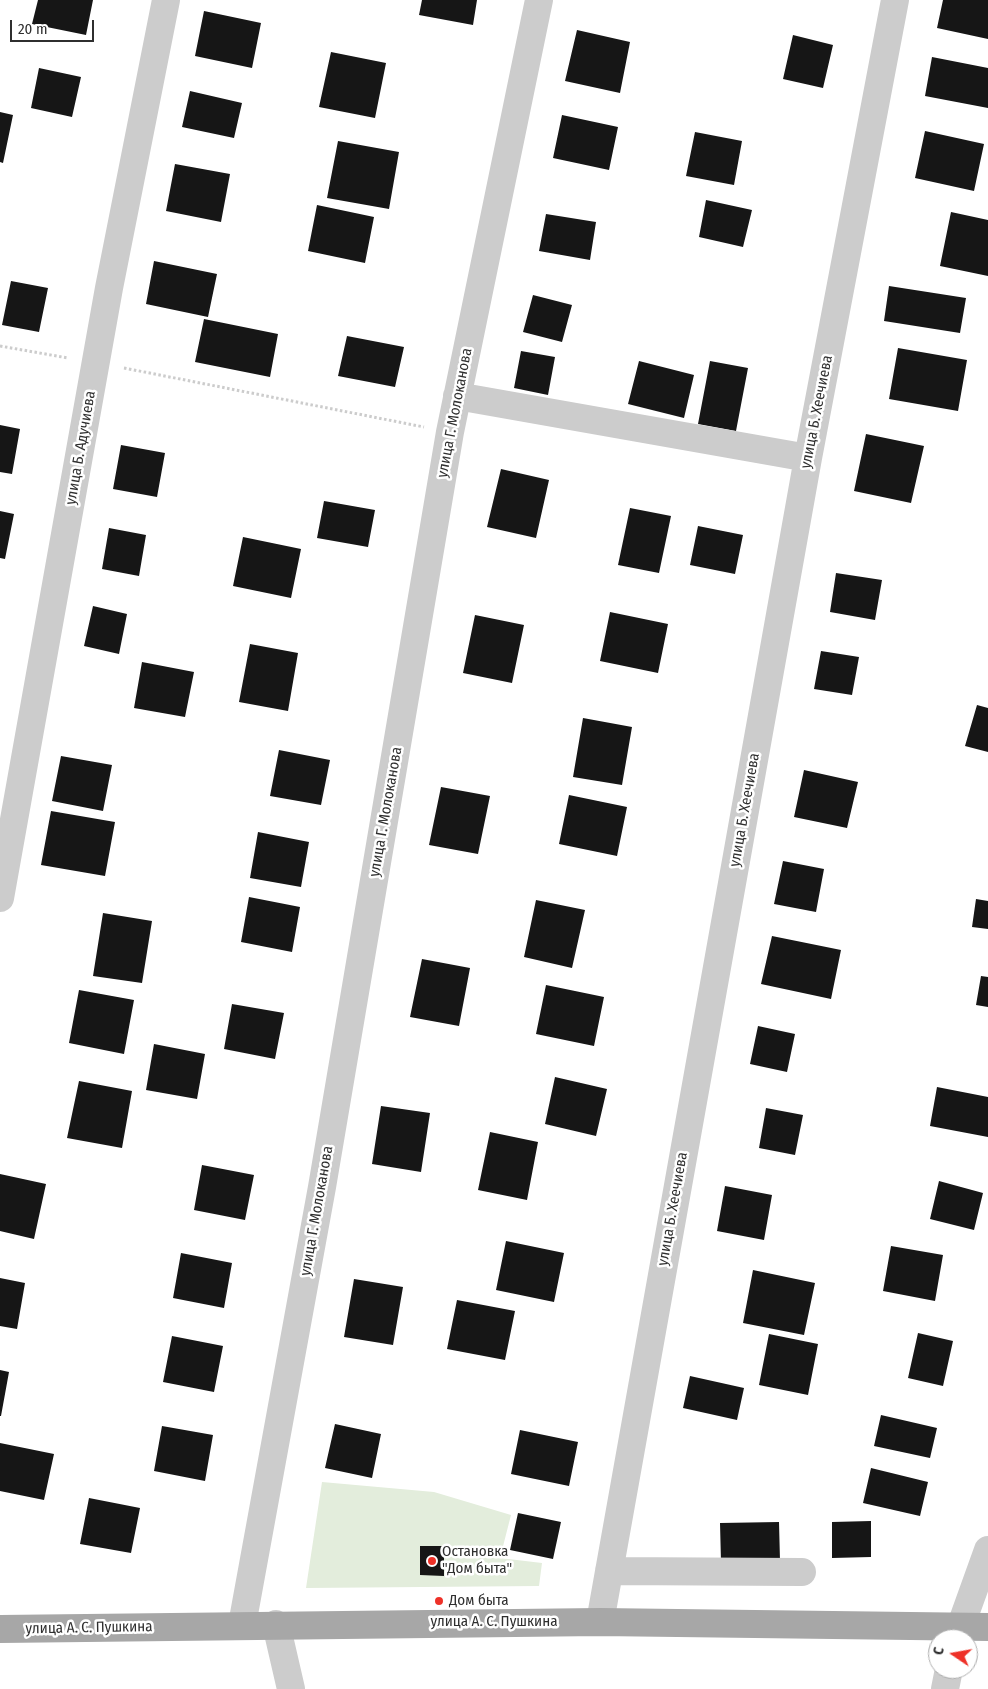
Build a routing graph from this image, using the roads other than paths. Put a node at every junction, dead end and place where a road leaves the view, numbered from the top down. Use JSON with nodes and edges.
{"nodes":[{"id":1,"x":166,"y":0,"type":"edge"},
{"id":2,"x":538,"y":0,"type":"edge"},
{"id":3,"x":895,"y":0,"type":"edge"},
{"id":4,"x":457,"y":396,"type":"junction"},
{"id":5,"x":808,"y":458,"type":"junction"},
{"id":6,"x":0,"y":898,"type":"edge"},
{"id":7,"x":988,"y":1554,"type":"edge"},
{"id":8,"x":608,"y":1571,"type":"junction"},
{"id":9,"x":802,"y":1572,"type":"dead end"},
{"id":10,"x":600,"y":1622,"type":"junction"},
{"id":11,"x":276,"y":1624,"type":"junction"},
{"id":12,"x":242,"y":1625,"type":"junction"},
{"id":13,"x":0,"y":1629,"type":"edge"},
{"id":14,"x":960,"y":1629,"type":"edge"},
{"id":15,"x":928,"y":1632,"type":"edge"},
{"id":16,"x":291,"y":1689,"type":"edge"}],
"edges":[{"from":1,"to":6,"type":"street","name":"улица Б. Адучиева"},
{"from":2,"to":4,"type":"street","name":"улица Г. Молоканова"},
{"from":3,"to":5,"type":"street","name":"улица Б. Хеечиева"},
{"from":4,"to":5,"type":"street"},
{"from":4,"to":12,"type":"street","name":"улица Г. Молоканова"},
{"from":5,"to":8,"type":"street","name":"улица Б. Хеечиева"},
{"from":7,"to":14,"type":"street"},
{"from":8,"to":9,"type":"street"},
{"from":8,"to":10,"type":"street","name":"улица Б. Хеечиева"},
{"from":10,"to":11,"type":"main road","name":"улица А. С. Пушкина"},
{"from":10,"to":15,"type":"main road","name":"улица А. С. Пушкина"},
{"from":11,"to":12,"type":"main road","name":"улица А. С. Пушкина"},
{"from":11,"to":16,"type":"street"},
{"from":12,"to":13,"type":"main road","name":"улица А. С. Пушкина"}]}
